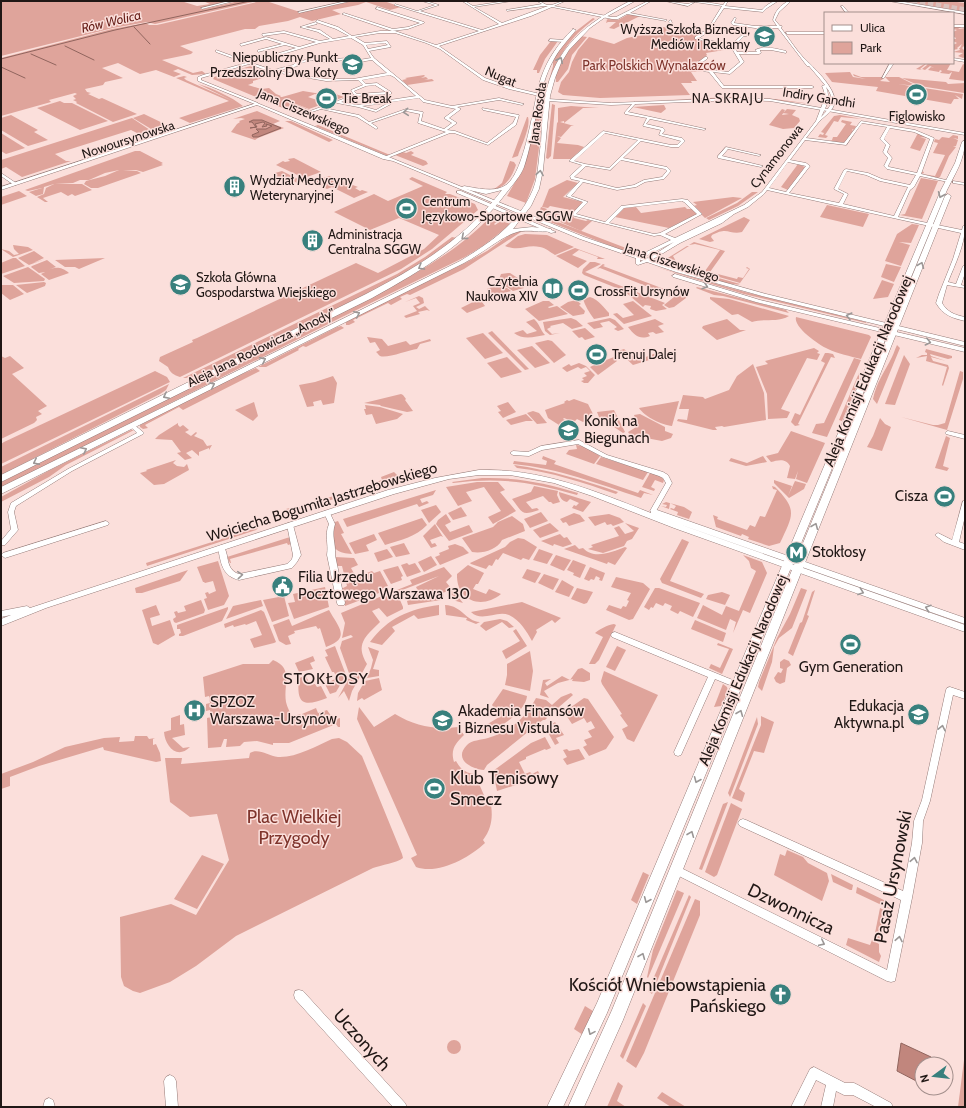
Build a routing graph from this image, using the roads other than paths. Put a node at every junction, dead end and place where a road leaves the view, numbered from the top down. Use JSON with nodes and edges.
{"nodes":[{"id":1,"x":233,"y":1,"type":"edge"},
{"id":2,"x":350,"y":1,"type":"edge"},
{"id":3,"x":423,"y":1,"type":"edge"},
{"id":4,"x":464,"y":1,"type":"edge"},
{"id":5,"x":511,"y":1,"type":"edge"},
{"id":6,"x":538,"y":1,"type":"edge"},
{"id":7,"x":564,"y":1,"type":"edge"},
{"id":8,"x":622,"y":1,"type":"edge"},
{"id":9,"x":633,"y":1,"type":"edge"},
{"id":10,"x":650,"y":1,"type":"edge"},
{"id":11,"x":666,"y":1,"type":"edge"},
{"id":12,"x":694,"y":1,"type":"edge"},
{"id":13,"x":727,"y":1,"type":"edge"},
{"id":14,"x":777,"y":1,"type":"edge"},
{"id":15,"x":790,"y":1,"type":"edge"},
{"id":16,"x":794,"y":1,"type":"edge"},
{"id":17,"x":891,"y":1,"type":"edge"},
{"id":18,"x":401,"y":2,"type":"edge"},
{"id":19,"x":544,"y":5,"type":"junction"},
{"id":20,"x":474,"y":6,"type":"dead end"},
{"id":21,"x":783,"y":6,"type":"junction"},
{"id":22,"x":551,"y":7,"type":"junction"},
{"id":23,"x":724,"y":7,"type":"junction"},
{"id":24,"x":842,"y":7,"type":"dead end"},
{"id":25,"x":202,"y":8,"type":"dead end"},
{"id":26,"x":377,"y":8,"type":"dead end"},
{"id":27,"x":507,"y":10,"type":"dead end"},
{"id":28,"x":418,"y":11,"type":"junction"},
{"id":29,"x":299,"y":12,"type":"dead end"},
{"id":30,"x":847,"y":12,"type":"edge"},
{"id":31,"x":627,"y":13,"type":"junction"},
{"id":32,"x":965,"y":13,"type":"edge"},
{"id":33,"x":343,"y":14,"type":"dead end"},
{"id":34,"x":595,"y":16,"type":"junction"},
{"id":35,"x":602,"y":17,"type":"junction"},
{"id":36,"x":735,"y":18,"type":"dead end"},
{"id":37,"x":586,"y":21,"type":"dead end"},
{"id":38,"x":501,"y":24,"type":"junction"},
{"id":39,"x":954,"y":26,"type":"edge"},
{"id":40,"x":965,"y":26,"type":"edge"},
{"id":41,"x":711,"y":27,"type":"junction"},
{"id":42,"x":781,"y":27,"type":"junction"},
{"id":43,"x":577,"y":28,"type":"dead end"},
{"id":44,"x":292,"y":30,"type":"dead end"},
{"id":45,"x":392,"y":31,"type":"junction"},
{"id":46,"x":482,"y":31,"type":"junction"},
{"id":47,"x":284,"y":32,"type":"junction"},
{"id":48,"x":702,"y":33,"type":"junction"},
{"id":49,"x":787,"y":33,"type":"junction"},
{"id":50,"x":824,"y":33,"type":"edge"},
{"id":51,"x":263,"y":35,"type":"dead end"},
{"id":52,"x":350,"y":36,"type":"junction"},
{"id":53,"x":332,"y":39,"type":"junction"},
{"id":54,"x":550,"y":40,"type":"dead end"},
{"id":55,"x":564,"y":41,"type":"junction"},
{"id":56,"x":320,"y":42,"type":"junction"},
{"id":57,"x":284,"y":44,"type":"junction"},
{"id":58,"x":364,"y":44,"type":"junction"},
{"id":59,"x":241,"y":45,"type":"dead end"},
{"id":60,"x":436,"y":46,"type":"junction"},
{"id":61,"x":732,"y":46,"type":"junction"},
{"id":62,"x":300,"y":48,"type":"junction"},
{"id":63,"x":367,"y":50,"type":"junction"},
{"id":64,"x":798,"y":50,"type":"junction"},
{"id":65,"x":217,"y":51,"type":"dead end"},
{"id":66,"x":259,"y":51,"type":"dead end"},
{"id":67,"x":736,"y":53,"type":"junction"},
{"id":68,"x":706,"y":58,"type":"dead end"},
{"id":69,"x":373,"y":59,"type":"junction"},
{"id":70,"x":954,"y":59,"type":"edge"},
{"id":71,"x":806,"y":61,"type":"junction"},
{"id":72,"x":965,"y":61,"type":"edge"},
{"id":73,"x":248,"y":63,"type":"junction"},
{"id":74,"x":891,"y":64,"type":"edge"},
{"id":75,"x":271,"y":71,"type":"junction"},
{"id":76,"x":710,"y":71,"type":"junction"},
{"id":77,"x":219,"y":72,"type":"junction"},
{"id":78,"x":390,"y":74,"type":"junction"},
{"id":79,"x":883,"y":77,"type":"dead end"},
{"id":80,"x":359,"y":79,"type":"junction"},
{"id":81,"x":213,"y":85,"type":"junction"},
{"id":82,"x":365,"y":85,"type":"junction"},
{"id":83,"x":812,"y":87,"type":"dead end"},
{"id":84,"x":356,"y":95,"type":"junction"},
{"id":85,"x":538,"y":96,"type":"junction"},
{"id":86,"x":419,"y":97,"type":"junction"},
{"id":87,"x":548,"y":98,"type":"junction"},
{"id":88,"x":393,"y":101,"type":"junction"},
{"id":89,"x":338,"y":102,"type":"junction"},
{"id":90,"x":522,"y":104,"type":"dead end"},
{"id":91,"x":634,"y":104,"type":"junction"},
{"id":92,"x":259,"y":105,"type":"junction"},
{"id":93,"x":357,"y":106,"type":"junction"},
{"id":94,"x":450,"y":107,"type":"junction"},
{"id":95,"x":823,"y":107,"type":"junction"},
{"id":96,"x":321,"y":108,"type":"junction"},
{"id":97,"x":483,"y":108,"type":"dead end"},
{"id":98,"x":831,"y":108,"type":"junction"},
{"id":99,"x":312,"y":111,"type":"dead end"},
{"id":100,"x":649,"y":118,"type":"junction"},
{"id":101,"x":896,"y":121,"type":"junction"},
{"id":102,"x":368,"y":123,"type":"junction"},
{"id":103,"x":816,"y":123,"type":"junction"},
{"id":104,"x":890,"y":127,"type":"junction"},
{"id":105,"x":376,"y":128,"type":"dead end"},
{"id":106,"x":704,"y":129,"type":"dead end"},
{"id":107,"x":447,"y":131,"type":"junction"},
{"id":108,"x":965,"y":133,"type":"edge"},
{"id":109,"x":804,"y":139,"type":"junction"},
{"id":110,"x":640,"y":140,"type":"junction"},
{"id":111,"x":965,"y":142,"type":"edge"},
{"id":112,"x":759,"y":155,"type":"dead end"},
{"id":113,"x":385,"y":158,"type":"junction"},
{"id":114,"x":620,"y":159,"type":"junction"},
{"id":115,"x":788,"y":161,"type":"junction"},
{"id":116,"x":585,"y":165,"type":"junction"},
{"id":117,"x":965,"y":165,"type":"edge"},
{"id":118,"x":761,"y":166,"type":"dead end"},
{"id":119,"x":1,"y":174,"type":"edge"},
{"id":120,"x":918,"y":174,"type":"junction"},
{"id":121,"x":951,"y":181,"type":"junction"},
{"id":122,"x":582,"y":182,"type":"junction"},
{"id":123,"x":15,"y":184,"type":"junction"},
{"id":124,"x":965,"y":184,"type":"edge"},
{"id":125,"x":508,"y":187,"type":"junction"},
{"id":126,"x":912,"y":187,"type":"junction"},
{"id":127,"x":464,"y":188,"type":"junction"},
{"id":128,"x":1,"y":189,"type":"edge"},
{"id":129,"x":767,"y":189,"type":"junction"},
{"id":130,"x":1,"y":193,"type":"edge"},
{"id":131,"x":787,"y":193,"type":"junction"},
{"id":132,"x":495,"y":204,"type":"junction"},
{"id":133,"x":840,"y":205,"type":"junction"},
{"id":134,"x":522,"y":216,"type":"junction"},
{"id":135,"x":896,"y":217,"type":"junction"},
{"id":136,"x":606,"y":223,"type":"junction"},
{"id":137,"x":933,"y":225,"type":"junction"},
{"id":138,"x":549,"y":230,"type":"junction"},
{"id":139,"x":964,"y":232,"type":"edge"},
{"id":140,"x":660,"y":234,"type":"junction"},
{"id":141,"x":502,"y":236,"type":"junction"},
{"id":142,"x":677,"y":241,"type":"junction"},
{"id":143,"x":638,"y":261,"type":"junction"},
{"id":144,"x":647,"y":262,"type":"junction"},
{"id":145,"x":965,"y":266,"type":"edge"},
{"id":146,"x":964,"y":272,"type":"edge"},
{"id":147,"x":945,"y":283,"type":"junction"},
{"id":148,"x":958,"y":286,"type":"junction"},
{"id":149,"x":965,"y":287,"type":"edge"},
{"id":150,"x":965,"y":319,"type":"edge"},
{"id":151,"x":886,"y":328,"type":"junction"},
{"id":152,"x":895,"y":330,"type":"junction"},
{"id":153,"x":965,"y":344,"type":"edge"},
{"id":154,"x":965,"y":350,"type":"edge"},
{"id":155,"x":860,"y":403,"type":"junction"},
{"id":156,"x":132,"y":425,"type":"junction"},
{"id":157,"x":948,"y":433,"type":"dead end"},
{"id":158,"x":965,"y":438,"type":"edge"},
{"id":159,"x":513,"y":453,"type":"dead end"},
{"id":160,"x":1,"y":479,"type":"edge"},
{"id":161,"x":1,"y":491,"type":"edge"},
{"id":162,"x":614,"y":500,"type":"junction"},
{"id":163,"x":965,"y":503,"type":"edge"},
{"id":164,"x":652,"y":511,"type":"junction"},
{"id":165,"x":327,"y":513,"type":"junction"},
{"id":166,"x":106,"y":523,"type":"dead end"},
{"id":167,"x":290,"y":525,"type":"junction"},
{"id":168,"x":938,"y":535,"type":"dead end"},
{"id":169,"x":3,"y":543,"type":"dead end"},
{"id":170,"x":955,"y":543,"type":"junction"},
{"id":171,"x":965,"y":547,"type":"edge"},
{"id":172,"x":221,"y":548,"type":"junction"},
{"id":173,"x":5,"y":555,"type":"dead end"},
{"id":174,"x":788,"y":562,"type":"junction"},
{"id":175,"x":800,"y":566,"type":"junction"},
{"id":176,"x":341,"y":603,"type":"dead end"},
{"id":177,"x":43,"y":606,"type":"junction"},
{"id":178,"x":1,"y":614,"type":"edge"},
{"id":179,"x":965,"y":621,"type":"edge"},
{"id":180,"x":1,"y":624,"type":"edge"},
{"id":181,"x":965,"y":629,"type":"edge"},
{"id":182,"x":615,"y":635,"type":"dead end"},
{"id":183,"x":712,"y":676,"type":"junction"},
{"id":184,"x":737,"y":686,"type":"junction"},
{"id":185,"x":965,"y":696,"type":"edge"},
{"id":186,"x":678,"y":752,"type":"dead end"},
{"id":187,"x":743,"y":823,"type":"dead end"},
{"id":188,"x":676,"y":870,"type":"junction"},
{"id":189,"x":907,"y":898,"type":"junction"},
{"id":190,"x":891,"y":977,"type":"joint"},
{"id":191,"x":299,"y":995,"type":"dead end"},
{"id":192,"x":170,"y":1081,"type":"dead end"},
{"id":193,"x":832,"y":1082,"type":"junction"},
{"id":194,"x":172,"y":1107,"type":"edge"},
{"id":195,"x":401,"y":1107,"type":"edge"},
{"id":196,"x":555,"y":1107,"type":"edge"},
{"id":197,"x":576,"y":1107,"type":"edge"},
{"id":198,"x":797,"y":1107,"type":"edge"},
{"id":199,"x":827,"y":1107,"type":"edge"},
{"id":200,"x":887,"y":1107,"type":"edge"}],
"edges":[{"from":1,"to":25,"type":"street"},
{"from":2,"to":29,"type":"street"},
{"from":3,"to":28,"type":"street"},
{"from":4,"to":38,"type":"street"},
{"from":5,"to":20,"type":"street"},
{"from":6,"to":19,"type":"street"},
{"from":7,"to":22,"type":"street"},
{"from":8,"to":34,"type":"main road"},
{"from":9,"to":35,"type":"main road","name":"Jana Rosoła"},
{"from":10,"to":31,"type":"street"},
{"from":11,"to":12,"type":"street"},
{"from":12,"to":23,"type":"street"},
{"from":13,"to":23,"type":"street"},
{"from":14,"to":23,"type":"street"},
{"from":15,"to":21,"type":"street","name":"Cynamonowa"},
{"from":16,"to":21,"type":"street","name":"Cynamonowa"},
{"from":17,"to":32,"type":"main road"},
{"from":18,"to":28,"type":"street"},
{"from":19,"to":22,"type":"street"},
{"from":19,"to":27,"type":"street"},
{"from":21,"to":42,"type":"street","name":"Cynamonowa"},
{"from":22,"to":34,"type":"street"},
{"from":22,"to":38,"type":"street"},
{"from":23,"to":41,"type":"street"},
{"from":24,"to":30,"type":"street"},
{"from":26,"to":45,"type":"street"},
{"from":28,"to":46,"type":"street"},
{"from":31,"to":35,"type":"street"},
{"from":31,"to":48,"type":"street"},
{"from":33,"to":45,"type":"street","name":"Nugat"},
{"from":34,"to":35,"type":"street"},
{"from":34,"to":37,"type":"main road"},
{"from":87,"to":35,"type":"main road","name":"Jana Rosoła","one_way":true},
{"from":36,"to":42,"type":"street"},
{"from":38,"to":46,"type":"street"},
{"from":39,"to":40,"type":"street"},
{"from":41,"to":48,"type":"street"},
{"from":41,"to":61,"type":"street"},
{"from":42,"to":49,"type":"street","name":"Cynamonowa"},
{"from":42,"to":64,"type":"street","name":"Cynamonowa"},
{"from":43,"to":55,"type":"main road","name":"Jana Rosoła"},
{"from":44,"to":47,"type":"street"},
{"from":45,"to":52,"type":"street"},
{"from":45,"to":60,"type":"street","name":"Nugat"},
{"from":46,"to":60,"type":"street"},
{"from":47,"to":51,"type":"street"},
{"from":47,"to":56,"type":"street"},
{"from":48,"to":61,"type":"street"},
{"from":49,"to":50,"type":"street"},
{"from":49,"to":64,"type":"street","name":"Cynamonowa"},
{"from":52,"to":53,"type":"street"},
{"from":52,"to":53,"type":"street"},
{"from":52,"to":58,"type":"street"},
{"from":53,"to":56,"type":"street"},
{"from":54,"to":55,"type":"street"},
{"from":55,"to":85,"type":"main road","name":"Jana Rosoła"},
{"from":56,"to":62,"type":"street"},
{"from":57,"to":59,"type":"street"},
{"from":57,"to":62,"type":"street"},
{"from":57,"to":66,"type":"street"},
{"from":58,"to":63,"type":"street"},
{"from":58,"to":63,"type":"street"},
{"from":60,"to":85,"type":"street","name":"Nugat"},
{"from":61,"to":67,"type":"street"},
{"from":62,"to":73,"type":"street"},
{"from":63,"to":69,"type":"street"},
{"from":64,"to":67,"type":"street"},
{"from":64,"to":71,"type":"street","name":"Cynamonowa"},
{"from":65,"to":73,"type":"street"},
{"from":67,"to":76,"type":"street"},
{"from":68,"to":76,"type":"street"},
{"from":69,"to":75,"type":"street"},
{"from":69,"to":78,"type":"street"},
{"from":70,"to":72,"type":"street"},
{"from":71,"to":95,"type":"street","name":"Cynamonowa"},
{"from":71,"to":98,"type":"street","name":"Cynamonowa"},
{"from":73,"to":75,"type":"street"},
{"from":73,"to":77,"type":"street"},
{"from":74,"to":79,"type":"street"},
{"from":75,"to":80,"type":"street"},
{"from":76,"to":83,"type":"street"},
{"from":77,"to":81,"type":"street","name":"Jana Ciszewskiego"},
{"from":77,"to":81,"type":"street","name":"Jana Ciszewskiego"},
{"from":78,"to":80,"type":"street"},
{"from":78,"to":86,"type":"street"},
{"from":80,"to":82,"type":"street"},
{"from":81,"to":92,"type":"street","name":"Jana Ciszewskiego"},
{"from":82,"to":84,"type":"street"},
{"from":82,"to":84,"type":"street"},
{"from":84,"to":89,"type":"street"},
{"from":85,"to":87,"type":"main road"},
{"from":85,"to":125,"type":"main road","name":"Jana Rosoła"},
{"from":86,"to":88,"type":"street"},
{"from":86,"to":94,"type":"street"},
{"from":87,"to":91,"type":"street","name":"Indiry Gandhi"},
{"from":87,"to":95,"type":"street","name":"Indiry Gandhi"},
{"from":134,"to":87,"type":"main road","name":"Jana Rosoła","one_way":true},
{"from":88,"to":93,"type":"street"},
{"from":88,"to":93,"type":"street"},
{"from":89,"to":93,"type":"street"},
{"from":89,"to":96,"type":"street"},
{"from":90,"to":94,"type":"street"},
{"from":91,"to":95,"type":"street","name":"Indiry Gandhi"},
{"from":91,"to":100,"type":"street"},
{"from":92,"to":113,"type":"street","name":"Jana Ciszewskiego"},
{"from":92,"to":123,"type":"street","name":"Nowoursynowska"},
{"from":92,"to":130,"type":"street","name":"Nowoursynowska"},
{"from":94,"to":107,"type":"street"},
{"from":95,"to":98,"type":"street","name":"Indiry Gandhi"},
{"from":95,"to":103,"type":"street","name":"Cynamonowa"},
{"from":96,"to":99,"type":"street"},
{"from":96,"to":102,"type":"street"},
{"from":97,"to":107,"type":"street"},
{"from":98,"to":101,"type":"street","name":"Indiry Gandhi"},
{"from":98,"to":103,"type":"street","name":"Cynamonowa"},
{"from":98,"to":108,"type":"street","name":"Indiry Gandhi"},
{"from":100,"to":106,"type":"street"},
{"from":100,"to":110,"type":"street"},
{"from":101,"to":104,"type":"street"},
{"from":101,"to":108,"type":"street","name":"Indiry Gandhi"},
{"from":102,"to":105,"type":"street"},
{"from":107,"to":102,"type":"street","one_way":true},
{"from":103,"to":109,"type":"street","name":"Cynamonowa"},
{"from":104,"to":109,"type":"street"},
{"from":104,"to":120,"type":"street"},
{"from":104,"to":120,"type":"street"},
{"from":107,"to":113,"type":"street"},
{"from":109,"to":115,"type":"street","name":"Cynamonowa"},
{"from":110,"to":114,"type":"street"},
{"from":110,"to":116,"type":"street"},
{"from":111,"to":121,"type":"main road","name":"Aleja Komisji Edukacji Narodowej"},
{"from":112,"to":118,"type":"street"},
{"from":113,"to":127,"type":"street","name":"Jana Ciszewskiego"},
{"from":113,"to":132,"type":"street","name":"Jana Ciszewskiego"},
{"from":114,"to":116,"type":"street"},
{"from":114,"to":122,"type":"street"},
{"from":115,"to":129,"type":"street","name":"Cynamonowa"},
{"from":115,"to":131,"type":"street"},
{"from":116,"to":122,"type":"street"},
{"from":117,"to":121,"type":"main road","name":"Aleja Komisji Edukacji Narodowej"},
{"from":119,"to":123,"type":"street"},
{"from":120,"to":121,"type":"street"},
{"from":120,"to":126,"type":"street"},
{"from":121,"to":124,"type":"street"},
{"from":121,"to":137,"type":"main road","name":"Aleja Komisji Edukacji Narodowej"},
{"from":122,"to":136,"type":"street"},
{"from":123,"to":128,"type":"street","name":"Nowoursynowska"},
{"from":125,"to":127,"type":"main road"},
{"from":125,"to":132,"type":"main road","name":"Jana Rosoła"},
{"from":126,"to":133,"type":"street"},
{"from":126,"to":135,"type":"street"},
{"from":127,"to":132,"type":"street","name":"Jana Ciszewskiego"},
{"from":129,"to":131,"type":"street"},
{"from":129,"to":142,"type":"street","name":"Cynamonowa"},
{"from":131,"to":133,"type":"street"},
{"from":132,"to":134,"type":"street","name":"Jana Ciszewskiego"},
{"from":132,"to":160,"type":"main road","name":"Aleja Jana Rodowicza „Anody”","one_way":true},
{"from":133,"to":135,"type":"street"},
{"from":134,"to":138,"type":"street","name":"Jana Ciszewskiego"},
{"from":134,"to":141,"type":"main road","name":"Aleja Jana Rodowicza „Anody”"},
{"from":134,"to":143,"type":"street","name":"Jana Ciszewskiego"},
{"from":135,"to":137,"type":"street"},
{"from":136,"to":140,"type":"street"},
{"from":136,"to":140,"type":"street"},
{"from":137,"to":139,"type":"street"},
{"from":137,"to":151,"type":"main road","name":"Aleja Komisji Edukacji Narodowej"},
{"from":152,"to":137,"type":"main road","name":"Aleja Komisji Edukacji Narodowej","one_way":true},
{"from":138,"to":141,"type":"main road"},
{"from":138,"to":143,"type":"street","name":"Jana Ciszewskiego"},
{"from":139,"to":147,"type":"street"},
{"from":140,"to":142,"type":"street"},
{"from":156,"to":141,"type":"main road","name":"Aleja Jana Rodowicza „Anody”","one_way":true},
{"from":142,"to":143,"type":"street","name":"Cynamonowa"},
{"from":142,"to":144,"type":"street","name":"Cynamonowa"},
{"from":143,"to":144,"type":"street","name":"Jana Ciszewskiego"},
{"from":143,"to":151,"type":"street","name":"Jana Ciszewskiego","one_way":true},
{"from":151,"to":144,"type":"street","name":"Jana Ciszewskiego","one_way":true},
{"from":145,"to":146,"type":"street"},
{"from":146,"to":148,"type":"street"},
{"from":147,"to":148,"type":"street"},
{"from":147,"to":150,"type":"street"},
{"from":148,"to":149,"type":"street"},
{"from":151,"to":152,"type":"street","name":"Jana Ciszewskiego"},
{"from":151,"to":155,"type":"main road","name":"Aleja Komisji Edukacji Narodowej"},
{"from":152,"to":153,"type":"street","name":"Jana Ciszewskiego"},
{"from":152,"to":154,"type":"street","name":"Jana Ciszewskiego","one_way":true},
{"from":152,"to":155,"type":"main road","name":"Aleja Komisji Edukacji Narodowej"},
{"from":155,"to":174,"type":"main road","name":"Aleja Komisji Edukacji Narodowej"},
{"from":175,"to":155,"type":"main road","name":"Aleja Komisji Edukacji Narodowej","one_way":true},
{"from":161,"to":156,"type":"main road","name":"Aleja Jana Rodowicza „Anody”","one_way":true},
{"from":156,"to":169,"type":"street"},
{"from":157,"to":158,"type":"street"},
{"from":159,"to":164,"type":"street"},
{"from":162,"to":164,"type":"street","name":"Wojciecha Bogumiła Jastrzębowskiego"},
{"from":162,"to":165,"type":"street","name":"Wojciecha Bogumiła Jastrzębowskiego"},
{"from":162,"to":174,"type":"street","name":"Wojciecha Bogumiła Jastrzębowskiego"},
{"from":163,"to":170,"type":"street"},
{"from":164,"to":174,"type":"street","name":"Wojciecha Bogumiła Jastrzębowskiego"},
{"from":165,"to":167,"type":"street","name":"Wojciecha Bogumiła Jastrzębowskiego"},
{"from":165,"to":176,"type":"street"},
{"from":166,"to":173,"type":"street"},
{"from":167,"to":172,"type":"street","name":"Wojciecha Bogumiła Jastrzębowskiego"},
{"from":172,"to":167,"type":"street","one_way":true},
{"from":168,"to":170,"type":"street"},
{"from":170,"to":171,"type":"street"},
{"from":172,"to":177,"type":"street","name":"Wojciecha Bogumiła Jastrzębowskiego"},
{"from":174,"to":175,"type":"street"},
{"from":174,"to":184,"type":"main road","name":"Aleja Komisji Edukacji Narodowej"},
{"from":179,"to":175,"type":"street","one_way":true},
{"from":175,"to":181,"type":"street","one_way":true},
{"from":188,"to":175,"type":"main road","name":"Aleja Komisji Edukacji Narodowej","one_way":true},
{"from":177,"to":178,"type":"street","name":"Wojciecha Bogumiła Jastrzębowskiego"},
{"from":177,"to":180,"type":"street","name":"Wojciecha Bogumiła Jastrzębowskiego"},
{"from":182,"to":183,"type":"street"},
{"from":183,"to":184,"type":"street"},
{"from":183,"to":186,"type":"street"},
{"from":184,"to":196,"type":"main road","name":"Aleja Komisji Edukacji Narodowej","one_way":true},
{"from":189,"to":185,"type":"street","name":"Pasaż Ursynowski","one_way":true},
{"from":187,"to":189,"type":"street"},
{"from":188,"to":190,"type":"street","name":"Dzwonnicza","one_way":true},
{"from":197,"to":188,"type":"main road","name":"Aleja Komisji Edukacji Narodowej","one_way":true},
{"from":190,"to":189,"type":"street","name":"Pasaż Ursynowski","one_way":true},
{"from":191,"to":195,"type":"street","name":"Uczonych"},
{"from":192,"to":194,"type":"street"},
{"from":193,"to":198,"type":"street"},
{"from":193,"to":199,"type":"street"},
{"from":193,"to":200,"type":"street"}]}
